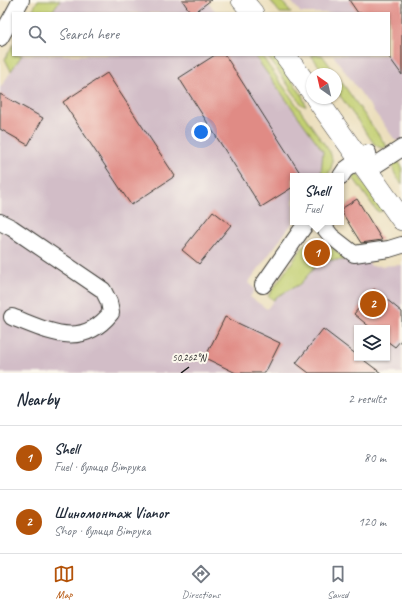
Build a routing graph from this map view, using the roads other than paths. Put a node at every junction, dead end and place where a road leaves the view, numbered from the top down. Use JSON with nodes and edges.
{"nodes":[{"id":1,"x":22,"y":0,"type":"edge"},
{"id":2,"x":249,"y":4,"type":"edge"},
{"id":3,"x":15,"y":12,"type":"edge"},
{"id":4,"x":264,"y":12,"type":"edge"},
{"id":5,"x":12,"y":17,"type":"edge"},
{"id":6,"x":0,"y":38,"type":"edge"},
{"id":7,"x":286,"y":56,"type":"edge"},
{"id":8,"x":299,"y":56,"type":"edge"},
{"id":9,"x":308,"y":68,"type":"edge"},
{"id":10,"x":306,"y":84,"type":"edge"},
{"id":11,"x":321,"y":104,"type":"edge"},
{"id":12,"x":333,"y":104,"type":"edge"},
{"id":13,"x":402,"y":148,"type":"edge"},
{"id":14,"x":368,"y":162,"type":"junction"},
{"id":15,"x":343,"y":173,"type":"edge"},
{"id":16,"x":402,"y":201,"type":"edge"},
{"id":17,"x":402,"y":220,"type":"edge"},
{"id":18,"x":0,"y":222,"type":"edge"},
{"id":19,"x":305,"y":225,"type":"edge"},
{"id":20,"x":322,"y":225,"type":"edge"},
{"id":21,"x":402,"y":245,"type":"edge"},
{"id":22,"x":263,"y":285,"type":"dead end"},
{"id":23,"x":12,"y":317,"type":"dead end"}],
"edges":[{"from":1,"to":3,"type":"street"},
{"from":2,"to":4,"type":"main road"},
{"from":5,"to":6,"type":"street"},
{"from":7,"to":10,"type":"main road"},
{"from":8,"to":9,"type":"main road"},
{"from":11,"to":14,"type":"main road"},
{"from":12,"to":14,"type":"main road"},
{"from":13,"to":14,"type":"street"},
{"from":14,"to":15,"type":"street"},
{"from":14,"to":16,"type":"main road"},
{"from":14,"to":17,"type":"main road"},
{"from":18,"to":23,"type":"street"},
{"from":19,"to":22,"type":"street"},
{"from":20,"to":21,"type":"street"}]}
